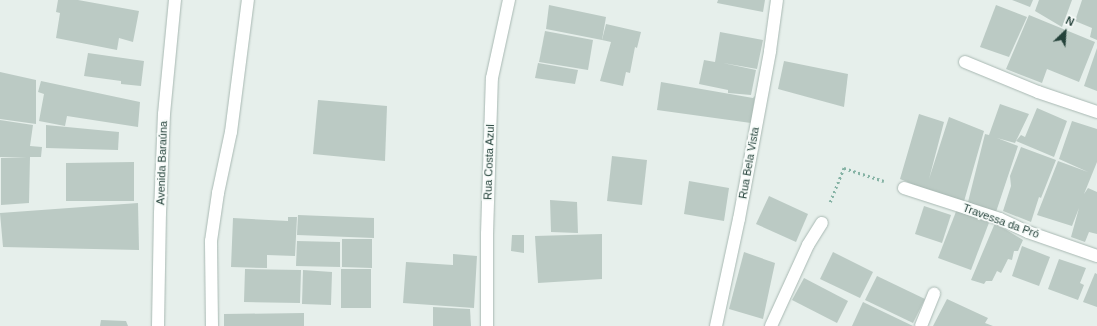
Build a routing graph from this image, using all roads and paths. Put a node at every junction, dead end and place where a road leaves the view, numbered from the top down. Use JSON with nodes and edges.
{"nodes":[{"id":1,"x":248,"y":0,"type":"edge"},
{"id":2,"x":509,"y":0,"type":"edge"},
{"id":3,"x":777,"y":0,"type":"edge"},
{"id":4,"x":173,"y":1,"type":"edge"},
{"id":5,"x":965,"y":62,"type":"dead end"},
{"id":6,"x":1097,"y":112,"type":"edge"},
{"id":7,"x":904,"y":188,"type":"joint"},
{"id":8,"x":822,"y":223,"type":"joint"},
{"id":9,"x":1097,"y":256,"type":"edge"},
{"id":10,"x":934,"y":294,"type":"dead end"},
{"id":11,"x":158,"y":326,"type":"edge"},
{"id":12,"x":212,"y":326,"type":"edge"},
{"id":13,"x":487,"y":326,"type":"edge"},
{"id":14,"x":716,"y":326,"type":"edge"},
{"id":15,"x":771,"y":326,"type":"edge"},
{"id":16,"x":921,"y":326,"type":"edge"}],
"edges":[{"from":1,"to":12,"type":"street"},
{"from":2,"to":13,"type":"street","name":"Rua Costa Azul"},
{"from":3,"to":14,"type":"street","name":"Rua Bela Vista"},
{"from":4,"to":11,"type":"street","name":"Avenida Baraúna"},
{"from":5,"to":6,"type":"street"},
{"from":7,"to":8,"type":"path"},
{"from":7,"to":9,"type":"street","name":"Travessa da Pró"},
{"from":8,"to":15,"type":"street"},
{"from":10,"to":16,"type":"street"}]}
